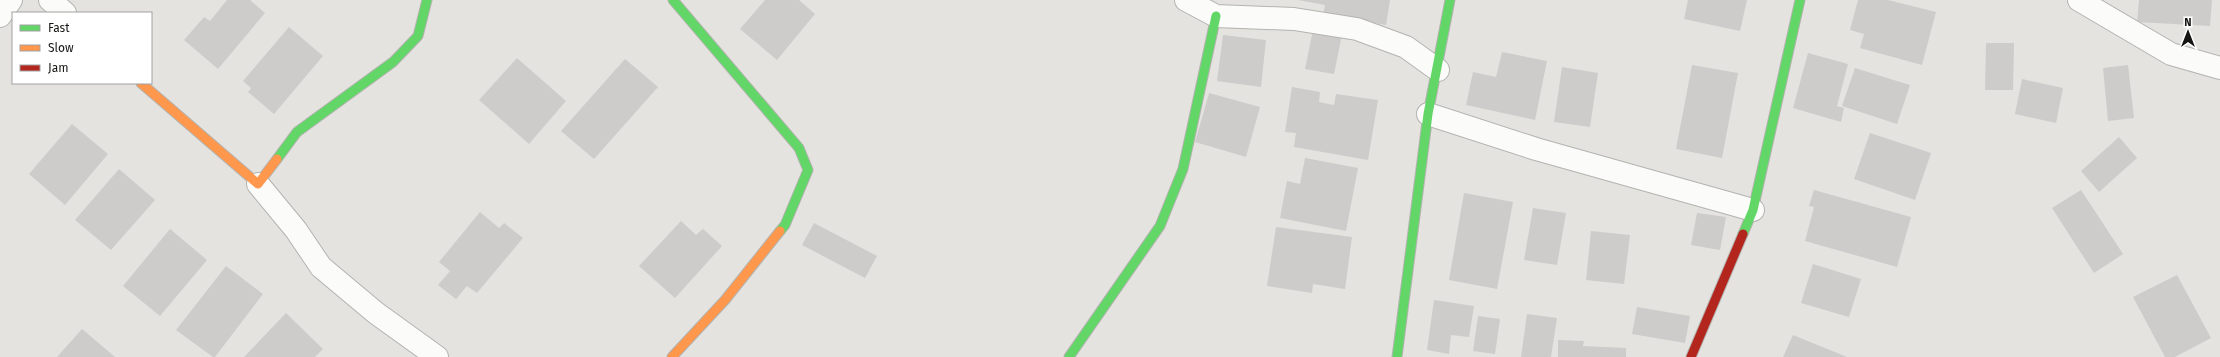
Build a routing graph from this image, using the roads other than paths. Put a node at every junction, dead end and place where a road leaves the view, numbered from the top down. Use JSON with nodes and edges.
{"nodes":[{"id":1,"x":10,"y":0,"type":"edge"},
{"id":2,"x":50,"y":0,"type":"edge"},
{"id":3,"x":427,"y":0,"type":"edge"},
{"id":4,"x":673,"y":0,"type":"edge"},
{"id":5,"x":1186,"y":0,"type":"edge"},
{"id":6,"x":1450,"y":0,"type":"edge"},
{"id":7,"x":1800,"y":0,"type":"edge"},
{"id":8,"x":2079,"y":0,"type":"edge"},
{"id":9,"x":64,"y":12,"type":"edge"},
{"id":10,"x":0,"y":16,"type":"edge"},
{"id":11,"x":1216,"y":16,"type":"junction"},
{"id":12,"x":2220,"y":68,"type":"edge"},
{"id":13,"x":1438,"y":70,"type":"junction"},
{"id":14,"x":142,"y":84,"type":"edge"},
{"id":15,"x":1428,"y":114,"type":"junction"},
{"id":16,"x":258,"y":184,"type":"junction"},
{"id":17,"x":1754,"y":210,"type":"junction"},
{"id":18,"x":437,"y":357,"type":"edge"},
{"id":19,"x":672,"y":357,"type":"edge"},
{"id":20,"x":1069,"y":357,"type":"edge"},
{"id":21,"x":1397,"y":357,"type":"edge"},
{"id":22,"x":1691,"y":357,"type":"edge"}],
"edges":[{"from":1,"to":10,"type":"street"},
{"from":2,"to":9,"type":"street"},
{"from":3,"to":16,"type":"street"},
{"from":4,"to":19,"type":"street"},
{"from":5,"to":11,"type":"street"},
{"from":6,"to":13,"type":"street"},
{"from":7,"to":17,"type":"street"},
{"from":8,"to":12,"type":"street"},
{"from":11,"to":13,"type":"street"},
{"from":11,"to":20,"type":"street"},
{"from":13,"to":15,"type":"street"},
{"from":14,"to":16,"type":"street"},
{"from":15,"to":17,"type":"street"},
{"from":15,"to":21,"type":"street"},
{"from":16,"to":18,"type":"street"},
{"from":17,"to":22,"type":"street"}]}
